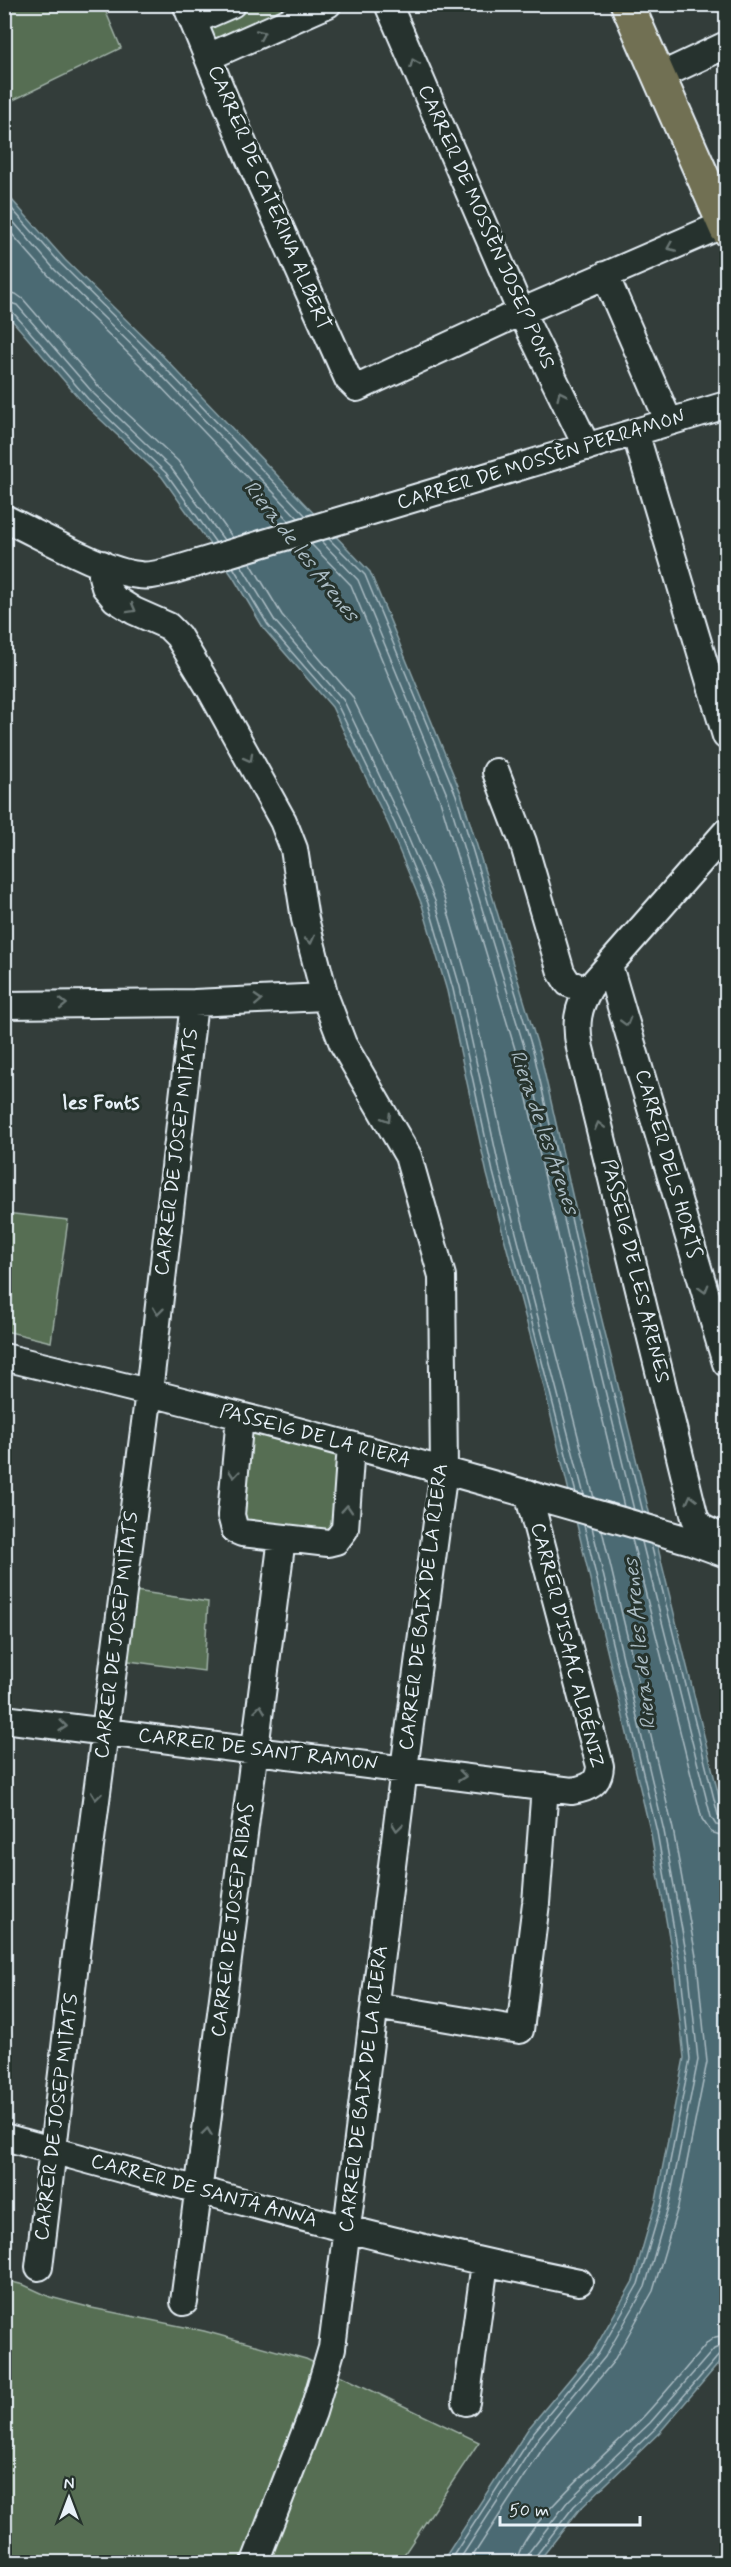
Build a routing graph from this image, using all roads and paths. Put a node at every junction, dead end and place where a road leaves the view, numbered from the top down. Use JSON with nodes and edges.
{"nodes":[{"id":1,"x":232,"y":4,"type":"edge"},
{"id":2,"x":328,"y":4,"type":"edge"},
{"id":3,"x":388,"y":4,"type":"edge"},
{"id":4,"x":627,"y":4,"type":"edge"},
{"id":5,"x":646,"y":4,"type":"edge"},
{"id":6,"x":190,"y":13,"type":"edge"},
{"id":7,"x":726,"y":45,"type":"edge"},
{"id":8,"x":208,"y":57,"type":"junction"},
{"id":9,"x":675,"y":69,"type":"junction"},
{"id":10,"x":726,"y":183,"type":"edge"},
{"id":11,"x":725,"y":226,"type":"edge"},
{"id":12,"x":605,"y":275,"type":"junction"},
{"id":13,"x":521,"y":312,"type":"junction"},
{"id":14,"x":726,"y":405,"type":"edge"},
{"id":15,"x":669,"y":422,"type":"junction"},
{"id":16,"x":635,"y":432,"type":"junction"},
{"id":17,"x":587,"y":447,"type":"junction"},
{"id":18,"x":4,"y":518,"type":"edge"},
{"id":19,"x":102,"y":564,"type":"junction"},
{"id":20,"x":726,"y":736,"type":"edge"},
{"id":21,"x":496,"y":772,"type":"dead end"},
{"id":22,"x":726,"y":832,"type":"edge"},
{"id":23,"x":609,"y":966,"type":"junction"},
{"id":24,"x":586,"y":988,"type":"junction"},
{"id":25,"x":325,"y":997,"type":"junction"},
{"id":26,"x":194,"y":1003,"type":"junction"},
{"id":27,"x":4,"y":1005,"type":"edge"},
{"id":28,"x":4,"y":1357,"type":"edge"},
{"id":29,"x":726,"y":1363,"type":"edge"},
{"id":30,"x":149,"y":1392,"type":"junction"},
{"id":31,"x":240,"y":1416,"type":"junction"},
{"id":32,"x":351,"y":1445,"type":"junction"},
{"id":33,"x":444,"y":1470,"type":"junction"},
{"id":34,"x":538,"y":1496,"type":"junction"},
{"id":35,"x":282,"y":1538,"type":"junction"},
{"id":36,"x":726,"y":1539,"type":"edge"},
{"id":37,"x":726,"y":1554,"type":"edge"},
{"id":38,"x":4,"y":1719,"type":"edge"},
{"id":39,"x":105,"y":1730,"type":"junction"},
{"id":40,"x":254,"y":1750,"type":"junction"},
{"id":41,"x":404,"y":1769,"type":"junction"},
{"id":42,"x":545,"y":1787,"type":"junction"},
{"id":43,"x":375,"y":2006,"type":"junction"},
{"id":44,"x":4,"y":2137,"type":"edge"},
{"id":45,"x":53,"y":2150,"type":"junction"},
{"id":46,"x":199,"y":2190,"type":"junction"},
{"id":47,"x":347,"y":2229,"type":"junction"},
{"id":48,"x":485,"y":2263,"type":"junction"},
{"id":49,"x":39,"y":2266,"type":"dead end"},
{"id":50,"x":579,"y":2282,"type":"dead end"},
{"id":51,"x":184,"y":2302,"type":"dead end"},
{"id":52,"x":466,"y":2402,"type":"dead end"},
{"id":53,"x":255,"y":2562,"type":"edge"}],
"edges":[{"from":1,"to":6,"type":"street"},
{"from":8,"to":2,"type":"street","one_way":true},
{"from":13,"to":3,"type":"street","name":"CARRER DE MOSSÈN JOSEP PONS","one_way":true},
{"from":4,"to":11,"type":"main road"},
{"from":5,"to":9,"type":"main road"},
{"from":6,"to":8,"type":"street","name":"CARRER DE CATERINA ALBERT"},
{"from":7,"to":9,"type":"street"},
{"from":8,"to":13,"type":"street","name":"CARRER DE CATERINA ALBERT"},
{"from":9,"to":10,"type":"main road"},
{"from":11,"to":12,"type":"street","one_way":true},
{"from":12,"to":13,"type":"street"},
{"from":12,"to":15,"type":"street"},
{"from":17,"to":13,"type":"street","name":"CARRER DE MOSSÈN JOSEP PONS","one_way":true},
{"from":14,"to":15,"type":"street","name":"CARRER DE MOSSÈN PERRAMON"},
{"from":15,"to":16,"type":"street","name":"CARRER DE MOSSÈN PERRAMON"},
{"from":16,"to":17,"type":"street","name":"CARRER DE MOSSÈN PERRAMON"},
{"from":16,"to":20,"type":"street"},
{"from":17,"to":19,"type":"street","name":"CARRER DE MOSSÈN PERRAMON"},
{"from":18,"to":19,"type":"street"},
{"from":19,"to":25,"type":"street","name":"CARRER DE BAIX DE LA RIERA","one_way":true},
{"from":21,"to":24,"type":"street"},
{"from":22,"to":23,"type":"street","name":"PASSEIG DE LES ARENES"},
{"from":23,"to":24,"type":"street","name":"PASSEIG DE LES ARENES"},
{"from":23,"to":29,"type":"street","name":"CARRER DELS HORTS","one_way":true},
{"from":36,"to":24,"type":"street","name":"PASSEIG DE LES ARENES","one_way":true},
{"from":26,"to":25,"type":"street","one_way":true},
{"from":25,"to":33,"type":"street","name":"CARRER DE BAIX DE LA RIERA","one_way":true},
{"from":27,"to":26,"type":"street","one_way":true},
{"from":26,"to":30,"type":"street","name":"CARRER DE JOSEP MITATS","one_way":true},
{"from":28,"to":30,"type":"street","name":"PASSEIG DE LA RIERA"},
{"from":30,"to":31,"type":"street","name":"PASSEIG DE LA RIERA"},
{"from":30,"to":39,"type":"street","name":"CARRER DE JOSEP MITATS"},
{"from":31,"to":32,"type":"street","name":"PASSEIG DE LA RIERA"},
{"from":31,"to":35,"type":"street","one_way":true},
{"from":32,"to":33,"type":"street","name":"PASSEIG DE LA RIERA"},
{"from":35,"to":32,"type":"street","one_way":true},
{"from":33,"to":34,"type":"street","name":"PASSEIG DE LA RIERA"},
{"from":33,"to":41,"type":"street","name":"CARRER DE BAIX DE LA RIERA"},
{"from":34,"to":37,"type":"street","name":"PASSEIG DE LA RIERA"},
{"from":34,"to":42,"type":"street","name":"CARRER D'ISAAC ALBÉNIZ"},
{"from":40,"to":35,"type":"street","name":"CARRER DE JOSEP RIBAS","one_way":true},
{"from":38,"to":39,"type":"street","name":"CARRER DE SANT RAMON","one_way":true},
{"from":39,"to":40,"type":"street","name":"CARRER DE SANT RAMON"},
{"from":39,"to":45,"type":"street","name":"CARRER DE JOSEP MITATS","one_way":true},
{"from":40,"to":41,"type":"street","name":"CARRER DE SANT RAMON"},
{"from":46,"to":40,"type":"street","name":"CARRER DE JOSEP RIBAS","one_way":true},
{"from":41,"to":42,"type":"street","name":"CARRER D'ISAAC ALBÉNIZ","one_way":true},
{"from":41,"to":43,"type":"street","name":"CARRER DE BAIX DE LA RIERA","one_way":true},
{"from":42,"to":43,"type":"street"},
{"from":43,"to":47,"type":"street","name":"CARRER DE BAIX DE LA RIERA"},
{"from":44,"to":45,"type":"street","name":"CARRER DE SANTA ANNA"},
{"from":45,"to":46,"type":"street","name":"CARRER DE SANTA ANNA"},
{"from":45,"to":49,"type":"street","name":"CARRER DE JOSEP MITATS"},
{"from":46,"to":47,"type":"street","name":"CARRER DE SANTA ANNA"},
{"from":46,"to":51,"type":"street","name":"CARRER DE JOSEP RIBAS"},
{"from":47,"to":48,"type":"street","name":"CARRER DE SANTA ANNA"},
{"from":47,"to":53,"type":"street","name":"CARRER DE BAIX DE LA RIERA"},
{"from":48,"to":50,"type":"street","name":"CARRER DE SANTA ANNA"},
{"from":48,"to":52,"type":"street"}]}
